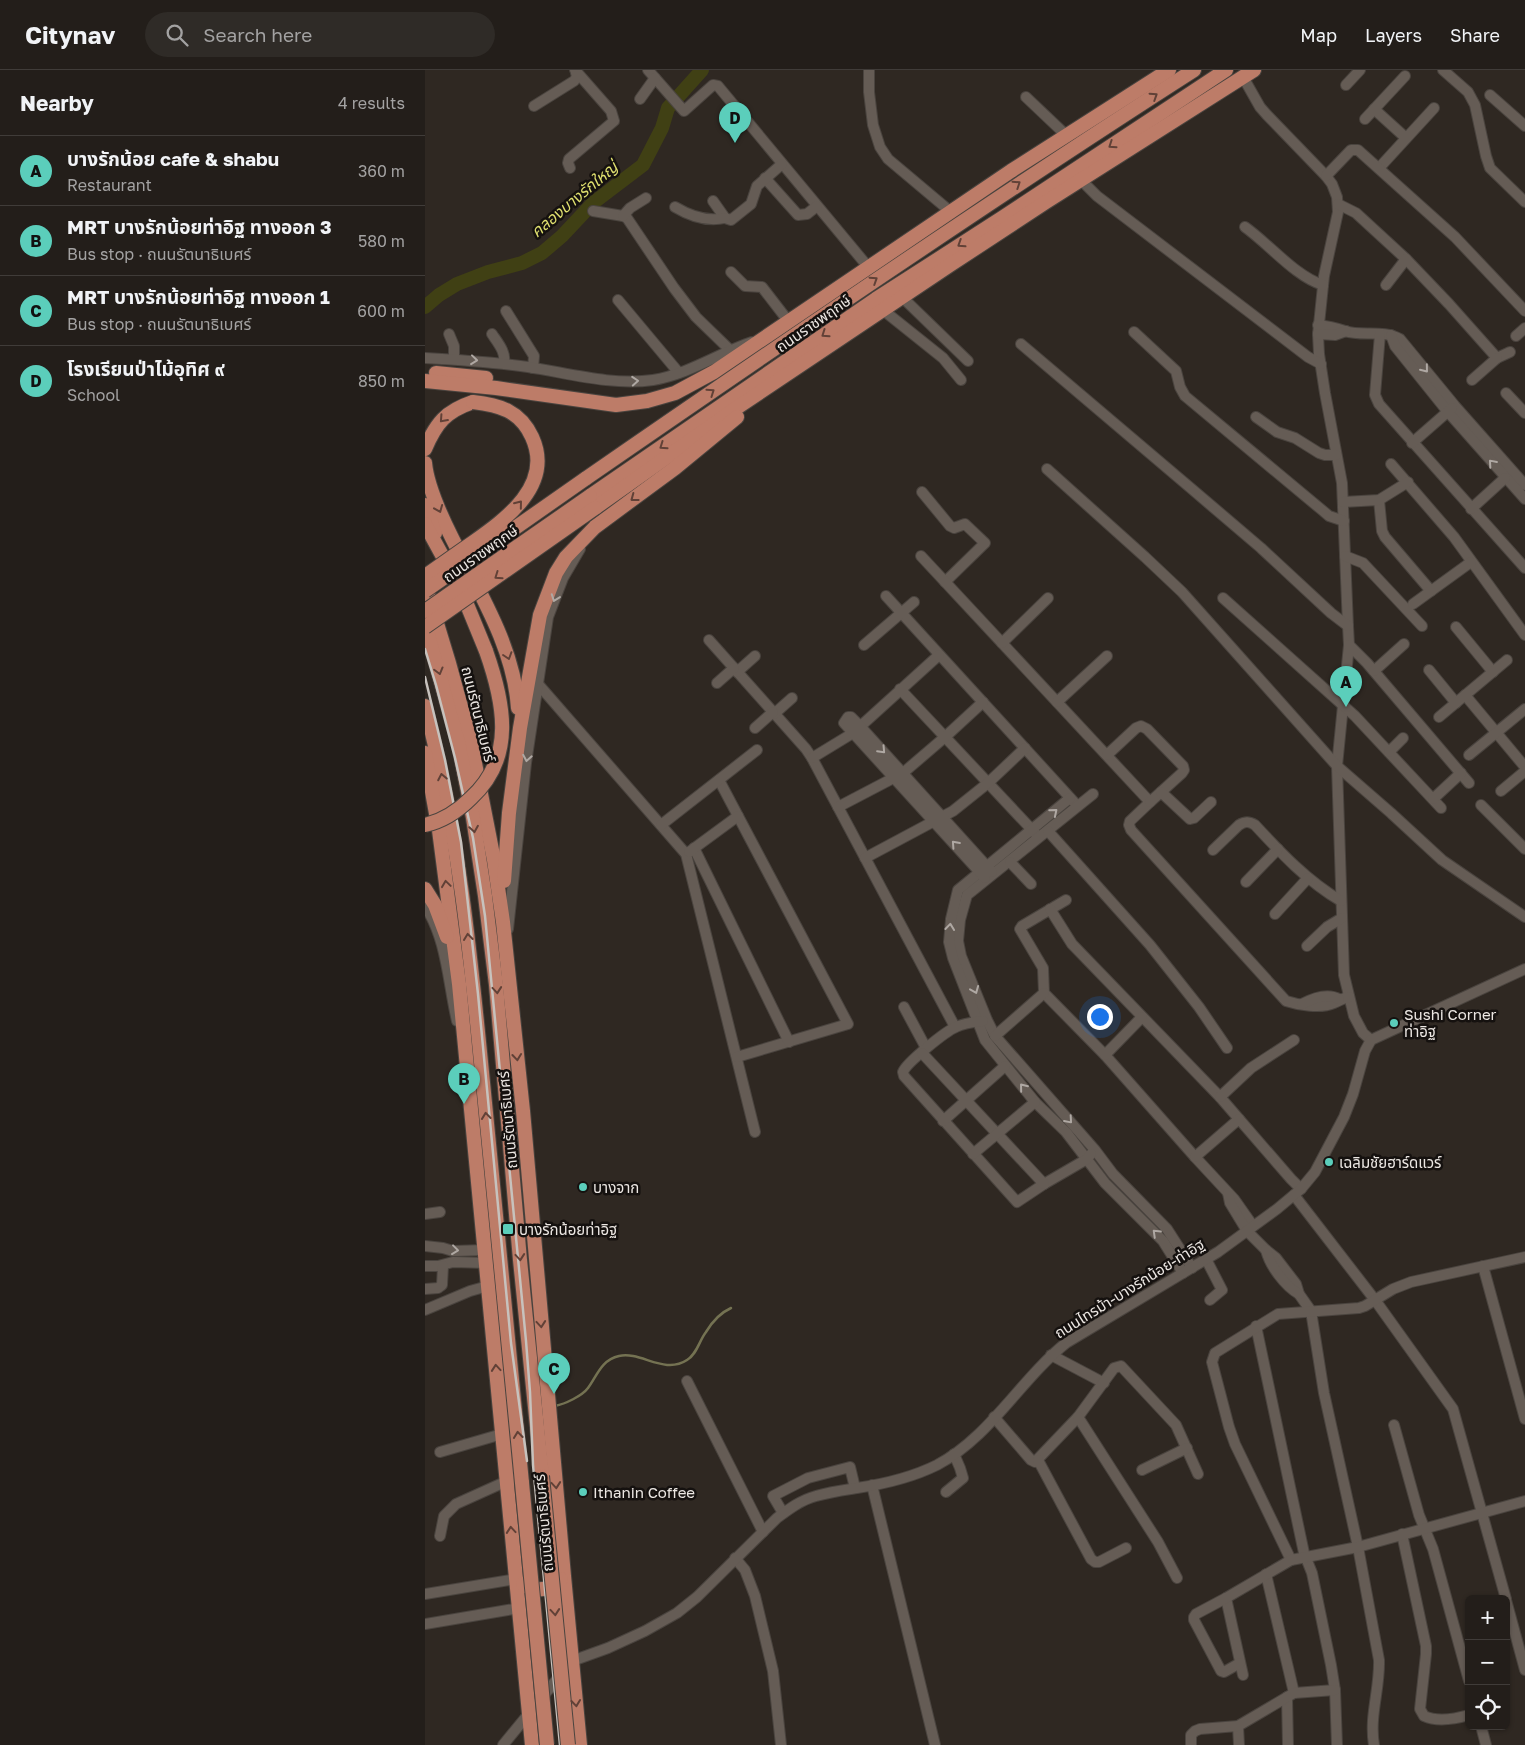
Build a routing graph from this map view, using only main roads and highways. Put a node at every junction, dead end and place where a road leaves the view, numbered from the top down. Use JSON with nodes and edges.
{"nodes":[{"id":1,"x":1169,"y":70,"type":"edge"},
{"id":2,"x":1194,"y":70,"type":"edge"},
{"id":3,"x":1226,"y":70,"type":"edge"},
{"id":4,"x":1248,"y":73,"type":"edge"},
{"id":5,"x":1003,"y":177,"type":"junction"},
{"id":6,"x":1046,"y":202,"type":"junction"},
{"id":7,"x":1002,"y":218,"type":"junction"},
{"id":8,"x":963,"y":222,"type":"junction"},
{"id":9,"x":425,"y":372,"type":"edge"},
{"id":10,"x":425,"y":381,"type":"edge"},
{"id":11,"x":766,"y":388,"type":"junction"},
{"id":12,"x":675,"y":393,"type":"junction"},
{"id":13,"x":425,"y":449,"type":"edge"},
{"id":14,"x":425,"y":463,"type":"edge"},
{"id":15,"x":593,"y":502,"type":"junction"},
{"id":16,"x":425,"y":505,"type":"edge"},
{"id":17,"x":425,"y":524,"type":"edge"},
{"id":18,"x":451,"y":570,"type":"junction"},
{"id":19,"x":425,"y":576,"type":"edge"},
{"id":20,"x":425,"y":584,"type":"edge"},
{"id":21,"x":425,"y":591,"type":"edge"},
{"id":22,"x":425,"y":610,"type":"edge"},
{"id":23,"x":425,"y":626,"type":"edge"},
{"id":24,"x":449,"y":663,"type":"junction"},
{"id":25,"x":425,"y":706,"type":"edge"},
{"id":26,"x":520,"y":728,"type":"junction"},
{"id":27,"x":425,"y":755,"type":"edge"},
{"id":28,"x":425,"y":825,"type":"edge"},
{"id":29,"x":425,"y":889,"type":"edge"},
{"id":30,"x":503,"y":922,"type":"junction"},
{"id":31,"x":459,"y":984,"type":"junction"},
{"id":32,"x":470,"y":1100,"type":"junction"},
{"id":33,"x":523,"y":1111,"type":"junction"},
{"id":34,"x":516,"y":1208,"type":"junction"},
{"id":35,"x":500,"y":1253,"type":"junction"},
{"id":36,"x":563,"y":1576,"type":"junction"},
{"id":37,"x":516,"y":1579,"type":"junction"},
{"id":38,"x":532,"y":1745,"type":"edge"},
{"id":39,"x":547,"y":1745,"type":"edge"},
{"id":40,"x":568,"y":1745,"type":"edge"},
{"id":41,"x":580,"y":1745,"type":"edge"}],
"edges":[{"from":1,"to":5,"type":"main road"},
{"from":8,"to":2,"type":"main road","name":"ถนนราชพฤกษ์","one_way":true},
{"from":3,"to":7,"type":"main road","name":"ถนนราชพฤกษ์","one_way":true},
{"from":4,"to":6,"type":"main road"},
{"from":5,"to":8,"type":"main road"},
{"from":5,"to":12,"type":"main road"},
{"from":6,"to":7,"type":"main road"},
{"from":6,"to":11,"type":"main road"},
{"from":7,"to":15,"type":"main road","name":"ถนนราชพฤกษ์","one_way":true},
{"from":21,"to":8,"type":"main road","name":"ถนนราชพฤกษ์","one_way":true,"bridge":true},
{"from":9,"to":12,"type":"main road"},
{"from":10,"to":12,"type":"main road"},
{"from":11,"to":15,"type":"main road"},
{"from":11,"to":26,"type":"main road","one_way":true},
{"from":19,"to":13,"type":"main road","one_way":true,"bridge":true},
{"from":14,"to":26,"type":"main road","one_way":true},
{"from":15,"to":22,"type":"main road","name":"ถนนราชพฤกษ์","bridge":true},
{"from":15,"to":23,"type":"main road","one_way":true,"bridge":true},
{"from":16,"to":18,"type":"main road"},
{"from":17,"to":18,"type":"main road"},
{"from":18,"to":28,"type":"main road","bridge":true},
{"from":20,"to":24,"type":"main road","name":"ถนนรัตนาธิเบศร์"},
{"from":22,"to":24,"type":"main road"},
{"from":23,"to":34,"type":"main road","name":"ถนนรัตนาธิเบศร์","one_way":true},
{"from":24,"to":30,"type":"main road","name":"ถนนรัตนาธิเบศร์"},
{"from":35,"to":25,"type":"main road","name":"ถนนรัตนาธิเบศร์","one_way":true},
{"from":26,"to":30,"type":"main road"},
{"from":31,"to":27,"type":"main road","one_way":true},
{"from":29,"to":31,"type":"main road"},
{"from":30,"to":33,"type":"main road","name":"ถนนรัตนาธิเบศร์","one_way":true},
{"from":31,"to":32,"type":"main road"},
{"from":32,"to":35,"type":"main road"},
{"from":37,"to":32,"type":"main road","one_way":true},
{"from":33,"to":34,"type":"main road"},
{"from":33,"to":36,"type":"main road","name":"ถนนรัตนาธิเบศร์","one_way":true},
{"from":34,"to":40,"type":"main road","name":"ถนนรัตนาธิเบศร์","one_way":true,"bridge":true},
{"from":39,"to":35,"type":"main road","name":"ถนนรัตนาธิเบศร์","one_way":true,"bridge":true},
{"from":36,"to":37,"type":"main road"},
{"from":36,"to":41,"type":"main road","name":"ถนนรัตนาธิเบศร์","one_way":true},
{"from":37,"to":38,"type":"main road"}]}
